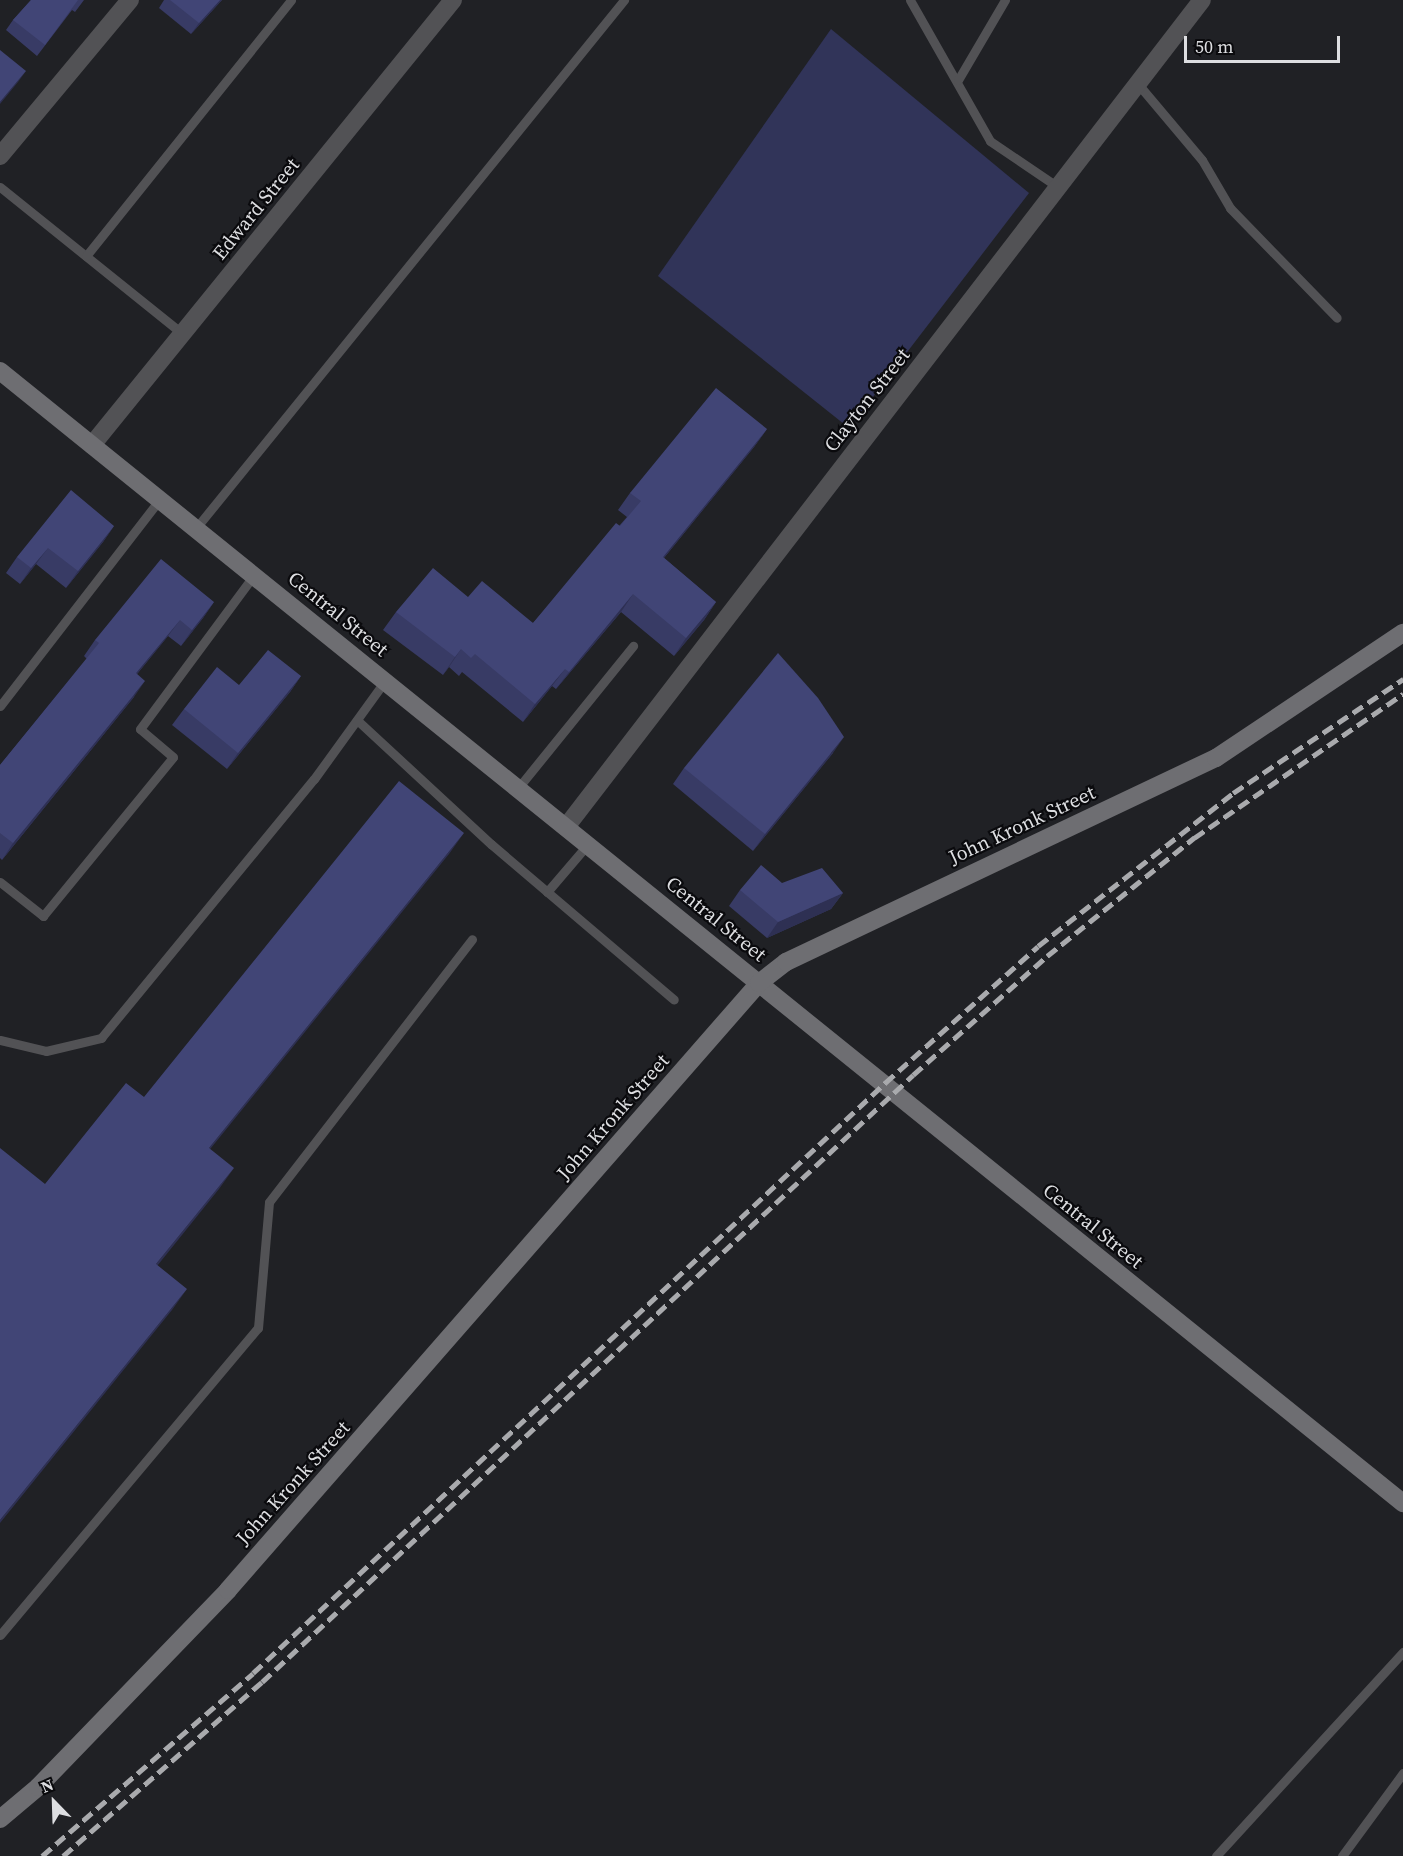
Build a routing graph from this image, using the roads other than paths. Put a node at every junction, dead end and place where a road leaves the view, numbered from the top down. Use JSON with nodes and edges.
{"nodes":[{"id":1,"x":130,"y":0,"type":"edge"},
{"id":2,"x":291,"y":0,"type":"edge"},
{"id":3,"x":453,"y":0,"type":"edge"},
{"id":4,"x":624,"y":0,"type":"edge"},
{"id":5,"x":910,"y":0,"type":"edge"},
{"id":6,"x":1005,"y":0,"type":"edge"},
{"id":7,"x":1202,"y":0,"type":"edge"},
{"id":8,"x":958,"y":80,"type":"junction"},
{"id":9,"x":1138,"y":84,"type":"junction"},
{"id":10,"x":0,"y":156,"type":"edge"},
{"id":11,"x":0,"y":187,"type":"edge"},
{"id":12,"x":1059,"y":187,"type":"junction"},
{"id":13,"x":86,"y":256,"type":"junction"},
{"id":14,"x":1336,"y":318,"type":"dead end"},
{"id":15,"x":184,"y":334,"type":"junction"},
{"id":16,"x":0,"y":371,"type":"edge"},
{"id":17,"x":92,"y":445,"type":"junction"},
{"id":18,"x":160,"y":500,"type":"junction"},
{"id":19,"x":196,"y":528,"type":"junction"},
{"id":20,"x":254,"y":575,"type":"junction"},
{"id":21,"x":1403,"y":633,"type":"edge"},
{"id":22,"x":633,"y":646,"type":"dead end"},
{"id":23,"x":385,"y":681,"type":"junction"},
{"id":24,"x":0,"y":706,"type":"edge"},
{"id":25,"x":357,"y":720,"type":"junction"},
{"id":26,"x":518,"y":788,"type":"junction"},
{"id":27,"x":566,"y":827,"type":"junction"},
{"id":28,"x":588,"y":844,"type":"junction"},
{"id":29,"x":0,"y":882,"type":"edge"},
{"id":30,"x":547,"y":892,"type":"junction"},
{"id":31,"x":472,"y":939,"type":"dead end"},
{"id":32,"x":759,"y":983,"type":"junction"},
{"id":33,"x":674,"y":1000,"type":"dead end"},
{"id":34,"x":0,"y":1040,"type":"edge"},
{"id":35,"x":1403,"y":1503,"type":"edge"},
{"id":36,"x":0,"y":1635,"type":"edge"},
{"id":37,"x":1403,"y":1652,"type":"edge"},
{"id":38,"x":1403,"y":1773,"type":"edge"},
{"id":39,"x":0,"y":1819,"type":"edge"},
{"id":40,"x":1216,"y":1856,"type":"edge"},
{"id":41,"x":1342,"y":1856,"type":"edge"}],
"edges":[{"from":1,"to":10,"type":"street"},
{"from":2,"to":13,"type":"lane"},
{"from":3,"to":15,"type":"street","name":"Edward Street"},
{"from":4,"to":19,"type":"lane"},
{"from":5,"to":8,"type":"lane"},
{"from":6,"to":8,"type":"lane"},
{"from":7,"to":9,"type":"street","name":"Clayton Street"},
{"from":8,"to":12,"type":"lane"},
{"from":9,"to":12,"type":"street","name":"Clayton Street"},
{"from":9,"to":14,"type":"lane"},
{"from":11,"to":13,"type":"lane"},
{"from":12,"to":27,"type":"street","name":"Clayton Street"},
{"from":13,"to":15,"type":"lane"},
{"from":15,"to":17,"type":"street","name":"Edward Street"},
{"from":16,"to":17,"type":"street","name":"Central Street"},
{"from":17,"to":18,"type":"street","name":"Central Street"},
{"from":18,"to":19,"type":"street","name":"Central Street"},
{"from":18,"to":24,"type":"lane"},
{"from":19,"to":20,"type":"street","name":"Central Street"},
{"from":20,"to":23,"type":"street","name":"Central Street"},
{"from":20,"to":29,"type":"lane"},
{"from":21,"to":32,"type":"street","name":"John Kronk Street"},
{"from":22,"to":26,"type":"lane"},
{"from":23,"to":25,"type":"lane"},
{"from":23,"to":26,"type":"street","name":"Central Street"},
{"from":25,"to":30,"type":"lane"},
{"from":25,"to":34,"type":"lane"},
{"from":26,"to":27,"type":"street","name":"Central Street"},
{"from":27,"to":28,"type":"street","name":"Central Street"},
{"from":28,"to":30,"type":"lane"},
{"from":28,"to":32,"type":"street","name":"Central Street"},
{"from":30,"to":33,"type":"lane"},
{"from":31,"to":36,"type":"lane"},
{"from":32,"to":35,"type":"street","name":"Central Street"},
{"from":32,"to":39,"type":"street","name":"John Kronk Street"},
{"from":37,"to":40,"type":"lane"},
{"from":38,"to":41,"type":"lane"}]}
